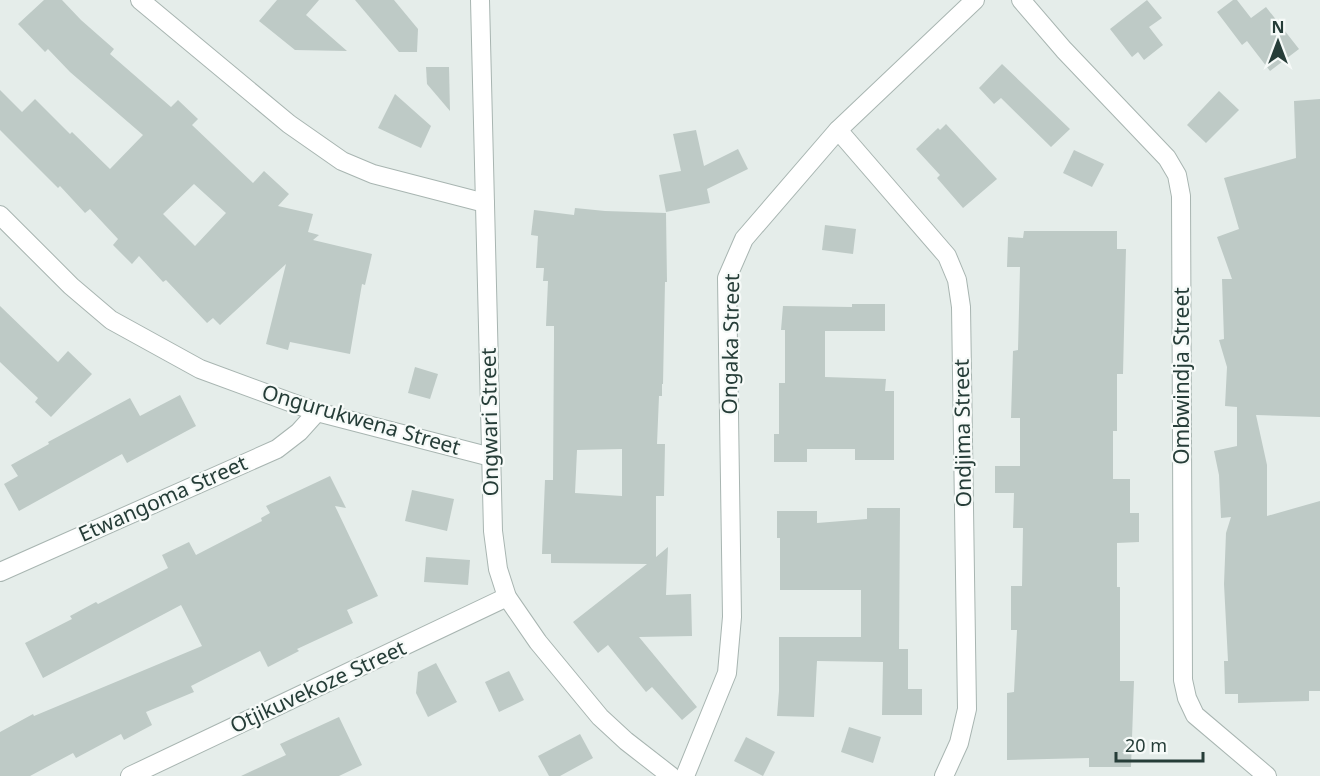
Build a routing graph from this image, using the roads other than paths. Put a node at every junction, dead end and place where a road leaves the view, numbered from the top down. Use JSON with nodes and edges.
{"nodes":[{"id":1,"x":140,"y":0,"type":"edge"},
{"id":2,"x":480,"y":0,"type":"edge"},
{"id":3,"x":975,"y":0,"type":"edge"},
{"id":4,"x":1021,"y":0,"type":"edge"},
{"id":5,"x":838,"y":130,"type":"junction"},
{"id":6,"x":485,"y":203,"type":"junction"},
{"id":7,"x":0,"y":214,"type":"edge"},
{"id":8,"x":317,"y":412,"type":"junction"},
{"id":9,"x":491,"y":457,"type":"junction"},
{"id":10,"x":0,"y":572,"type":"edge"},
{"id":11,"x":507,"y":597,"type":"junction"},
{"id":12,"x":130,"y":776,"type":"edge"},
{"id":13,"x":671,"y":776,"type":"edge"},
{"id":14,"x":685,"y":776,"type":"edge"},
{"id":15,"x":944,"y":776,"type":"edge"},
{"id":16,"x":1267,"y":776,"type":"edge"}],
"edges":[{"from":1,"to":6,"type":"street"},
{"from":2,"to":6,"type":"street","name":"Ongwari Street"},
{"from":3,"to":5,"type":"street","name":"Ongaka Street"},
{"from":4,"to":16,"type":"street","name":"Ombwindja Street"},
{"from":5,"to":14,"type":"street","name":"Ongaka Street"},
{"from":5,"to":15,"type":"street","name":"Ondjima Street"},
{"from":6,"to":9,"type":"street","name":"Ongwari Street"},
{"from":7,"to":8,"type":"street","name":"Ongurukwena Street"},
{"from":8,"to":9,"type":"street","name":"Ongurukwena Street"},
{"from":8,"to":10,"type":"street","name":"Etwangoma Street"},
{"from":9,"to":11,"type":"street","name":"Ongwari Street"},
{"from":11,"to":12,"type":"street","name":"Otjikuvekoze Street"},
{"from":11,"to":13,"type":"street","name":"Ongwari Street"}]}
